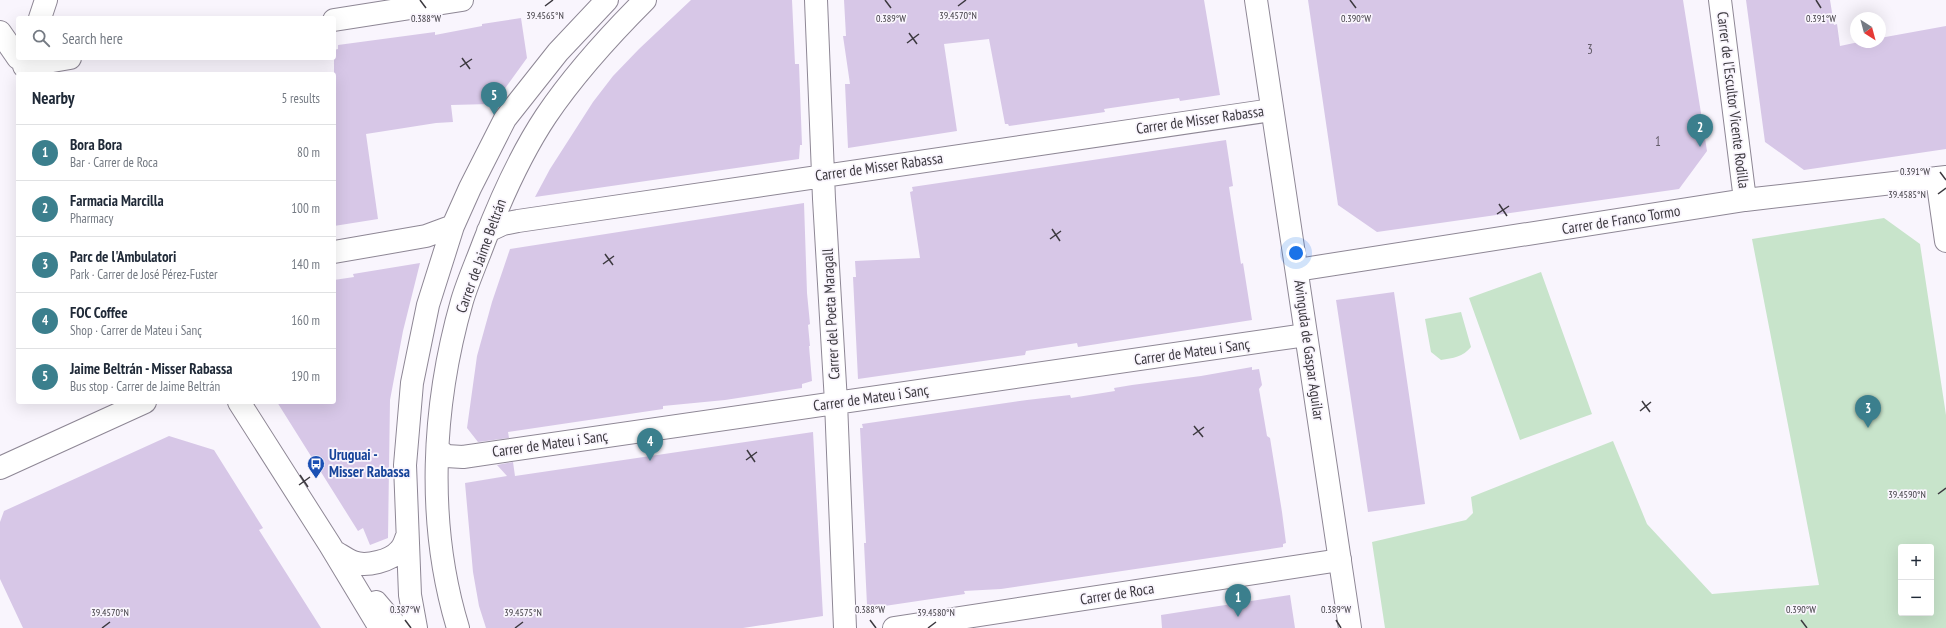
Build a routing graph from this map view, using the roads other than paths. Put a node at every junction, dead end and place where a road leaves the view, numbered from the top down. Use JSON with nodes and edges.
{"nodes":[{"id":1,"x":46,"y":0,"type":"edge"},
{"id":2,"x":462,"y":0,"type":"edge"},
{"id":3,"x":607,"y":0,"type":"edge"},
{"id":4,"x":645,"y":0,"type":"edge"},
{"id":5,"x":816,"y":0,"type":"edge"},
{"id":6,"x":1256,"y":0,"type":"edge"},
{"id":7,"x":1720,"y":0,"type":"edge"},
{"id":8,"x":343,"y":12,"type":"edge"},
{"id":9,"x":41,"y":16,"type":"edge"},
{"id":10,"x":0,"y":32,"type":"edge"},
{"id":11,"x":16,"y":54,"type":"edge"},
{"id":12,"x":51,"y":60,"type":"edge"},
{"id":13,"x":23,"y":63,"type":"edge"},
{"id":14,"x":1272,"y":110,"type":"junction"},
{"id":15,"x":823,"y":175,"type":"junction"},
{"id":16,"x":1942,"y":177,"type":"edge"},
{"id":17,"x":1745,"y":200,"type":"junction"},
{"id":18,"x":453,"y":226,"type":"junction"},
{"id":19,"x":488,"y":231,"type":"junction"},
{"id":20,"x":1946,"y":240,"type":"edge"},
{"id":21,"x":336,"y":252,"type":"edge"},
{"id":22,"x":1297,"y":270,"type":"junction"},
{"id":23,"x":1306,"y":335,"type":"junction"},
{"id":24,"x":836,"y":402,"type":"junction"},
{"id":25,"x":141,"y":404,"type":"edge"},
{"id":26,"x":240,"y":404,"type":"edge"},
{"id":27,"x":438,"y":450,"type":"junction"},
{"id":28,"x":0,"y":468,"type":"edge"},
{"id":29,"x":407,"y":536,"type":"junction"},
{"id":30,"x":333,"y":549,"type":"junction"},
{"id":31,"x":1340,"y":560,"type":"junction"},
{"id":32,"x":380,"y":628,"type":"edge"},
{"id":33,"x":398,"y":628,"type":"edge"},
{"id":34,"x":416,"y":628,"type":"edge"},
{"id":35,"x":458,"y":628,"type":"edge"},
{"id":36,"x":845,"y":628,"type":"edge"},
{"id":37,"x":894,"y":628,"type":"edge"},
{"id":38,"x":1350,"y":628,"type":"edge"}],
"edges":[{"from":1,"to":9,"type":"street"},
{"from":2,"to":8,"type":"street"},
{"from":3,"to":18,"type":"street"},
{"from":4,"to":19,"type":"street","name":"Carrer de Jaime Beltrán"},
{"from":5,"to":15,"type":"street","name":"Carrer del Poeta Maragall"},
{"from":6,"to":14,"type":"street","name":"Avinguda de Gaspar Aguilar"},
{"from":7,"to":17,"type":"street","name":"Carrer de l'Escultor Vicente Rodilla"},
{"from":10,"to":11,"type":"street"},
{"from":12,"to":13,"type":"street"},
{"from":14,"to":15,"type":"street","name":"Carrer de Misser Rabassa"},
{"from":14,"to":22,"type":"street","name":"Avinguda de Gaspar Aguilar"},
{"from":15,"to":19,"type":"street","name":"Carrer de Misser Rabassa"},
{"from":15,"to":24,"type":"street","name":"Carrer del Poeta Maragall"},
{"from":16,"to":17,"type":"street","name":"Carrer de Franco Tormo"},
{"from":16,"to":20,"type":"street"},
{"from":17,"to":22,"type":"street","name":"Carrer de Franco Tormo"},
{"from":18,"to":21,"type":"street"},
{"from":18,"to":29,"type":"street"},
{"from":19,"to":27,"type":"street","name":"Carrer de Jaime Beltrán"},
{"from":22,"to":23,"type":"street","name":"Avinguda de Gaspar Aguilar"},
{"from":23,"to":24,"type":"street","name":"Carrer de Mateu i Sanç"},
{"from":23,"to":31,"type":"street","name":"Avinguda de Gaspar Aguilar"},
{"from":24,"to":27,"type":"street","name":"Carrer de Mateu i Sanç"},
{"from":24,"to":36,"type":"street","name":"Carrer del Poeta Maragall"},
{"from":25,"to":28,"type":"street"},
{"from":26,"to":30,"type":"street"},
{"from":27,"to":35,"type":"street","name":"Carrer de Jaime Beltrán"},
{"from":29,"to":30,"type":"street"},
{"from":29,"to":34,"type":"street"},
{"from":30,"to":32,"type":"street"},
{"from":30,"to":33,"type":"street"},
{"from":31,"to":37,"type":"street","name":"Carrer de Roca"},
{"from":31,"to":38,"type":"street","name":"Avinguda de Gaspar Aguilar"}]}
